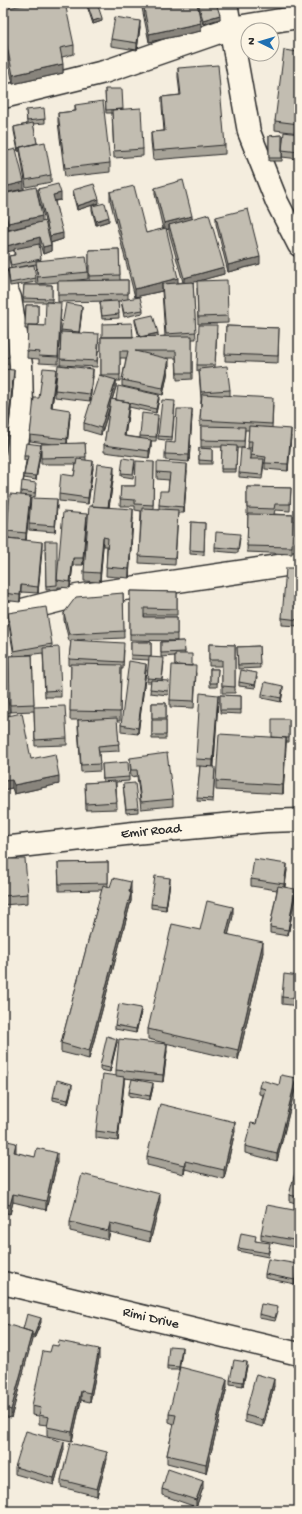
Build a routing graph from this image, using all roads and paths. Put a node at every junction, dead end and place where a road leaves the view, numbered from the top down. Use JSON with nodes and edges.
{"nodes":[{"id":1,"x":226,"y":3,"type":"edge"},
{"id":2,"x":299,"y":17,"type":"edge"},
{"id":3,"x":231,"y":28,"type":"junction"},
{"id":4,"x":3,"y":97,"type":"edge"},
{"id":5,"x":299,"y":245,"type":"edge"},
{"id":6,"x":3,"y":282,"type":"edge"},
{"id":7,"x":3,"y":537,"type":"edge"},
{"id":8,"x":299,"y":563,"type":"edge"},
{"id":9,"x":3,"y":615,"type":"edge"},
{"id":10,"x":299,"y":820,"type":"edge"},
{"id":11,"x":3,"y":848,"type":"edge"},
{"id":12,"x":3,"y":1283,"type":"edge"},
{"id":13,"x":299,"y":1354,"type":"edge"}],
"edges":[{"from":1,"to":3,"type":"street"},
{"from":2,"to":3,"type":"street"},
{"from":3,"to":4,"type":"street"},
{"from":3,"to":5,"type":"street"},
{"from":6,"to":7,"type":"street"},
{"from":8,"to":9,"type":"street"},
{"from":10,"to":11,"type":"street","name":"Emir Road"},
{"from":12,"to":13,"type":"street","name":"Rimi Drive"}]}
